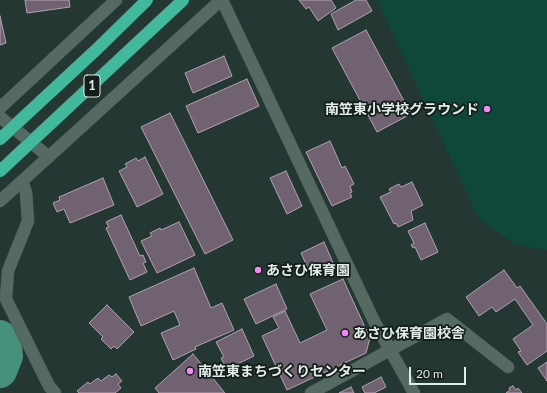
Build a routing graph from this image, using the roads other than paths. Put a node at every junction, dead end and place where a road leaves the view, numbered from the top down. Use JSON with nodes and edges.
{"nodes":[{"id":1,"x":116,"y":0,"type":"edge"},
{"id":2,"x":146,"y":0,"type":"edge"},
{"id":3,"x":183,"y":0,"type":"edge"},
{"id":4,"x":222,"y":0,"type":"edge"},
{"id":5,"x":0,"y":108,"type":"edge"},
{"id":6,"x":0,"y":117,"type":"edge"},
{"id":7,"x":0,"y":139,"type":"edge"},
{"id":8,"x":49,"y":157,"type":"junction"},
{"id":9,"x":0,"y":171,"type":"edge"},
{"id":10,"x":22,"y":182,"type":"junction"},
{"id":11,"x":0,"y":201,"type":"edge"},
{"id":12,"x":391,"y":351,"type":"junction"},
{"id":13,"x":508,"y":367,"type":"dead end"},
{"id":14,"x":55,"y":393,"type":"edge"},
{"id":15,"x":311,"y":393,"type":"edge"},
{"id":16,"x":414,"y":393,"type":"edge"}],
"edges":[{"from":1,"to":5,"type":"street"},
{"from":2,"to":7,"type":"highway","number":"1","bridge":true},
{"from":3,"to":9,"type":"highway","number":"1","bridge":true},
{"from":4,"to":8,"type":"street"},
{"from":4,"to":12,"type":"street"},
{"from":6,"to":8,"type":"street"},
{"from":8,"to":10,"type":"street"},
{"from":10,"to":11,"type":"street"},
{"from":10,"to":14,"type":"street"},
{"from":12,"to":13,"type":"street"},
{"from":12,"to":15,"type":"street"},
{"from":12,"to":16,"type":"street"}]}
